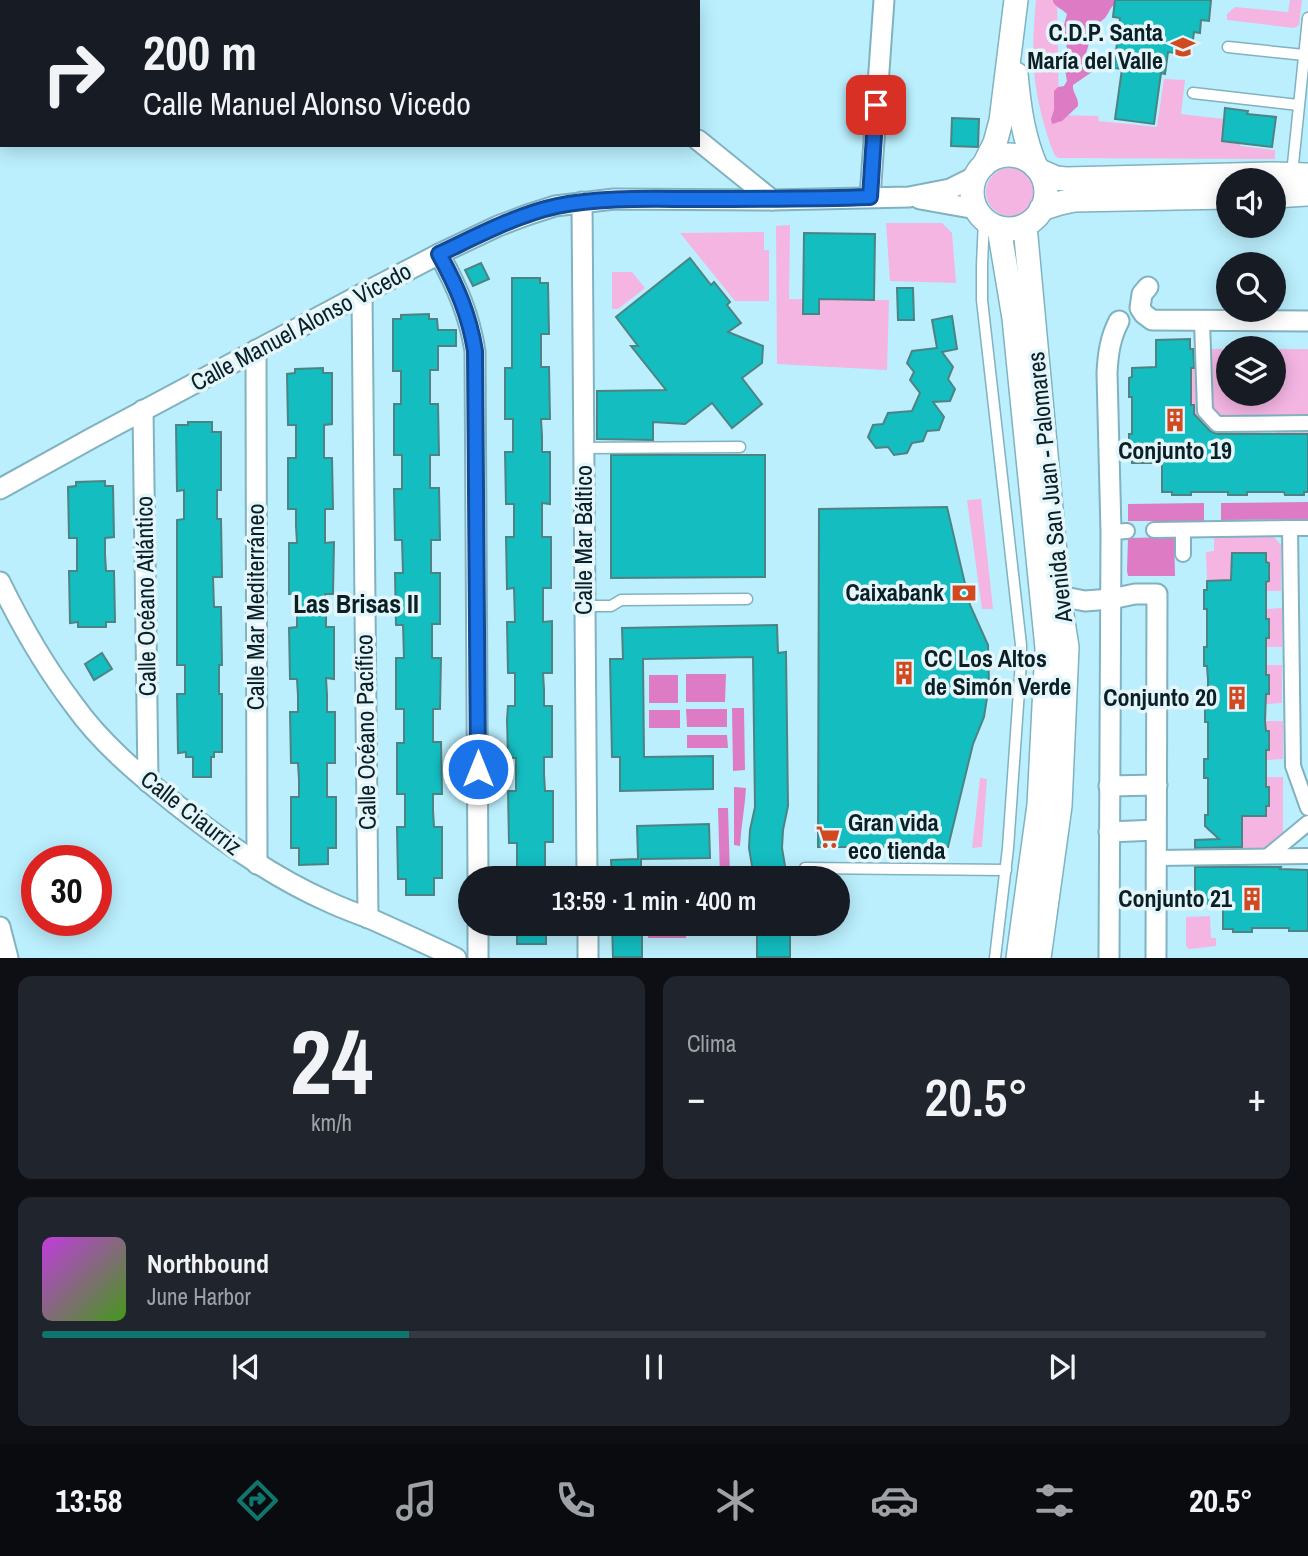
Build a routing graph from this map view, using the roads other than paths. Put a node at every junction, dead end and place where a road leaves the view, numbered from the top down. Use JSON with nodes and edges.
{"nodes":[{"id":1,"x":884,"y":0,"type":"edge"},
{"id":2,"x":1015,"y":9,"type":"edge"},
{"id":3,"x":1308,"y":18,"type":"edge"},
{"id":4,"x":1228,"y":47,"type":"dead end"},
{"id":5,"x":1304,"y":55,"type":"junction"},
{"id":6,"x":1193,"y":93,"type":"dead end"},
{"id":7,"x":1298,"y":105,"type":"junction"},
{"id":8,"x":700,"y":142,"type":"edge"},
{"id":9,"x":1038,"y":169,"type":"junction"},
{"id":10,"x":979,"y":171,"type":"junction"},
{"id":11,"x":1300,"y":175,"type":"edge"},
{"id":12,"x":1308,"y":194,"type":"edge"},
{"id":13,"x":1286,"y":195,"type":"edge"},
{"id":14,"x":870,"y":197,"type":"junction"},
{"id":15,"x":909,"y":197,"type":"junction"},
{"id":16,"x":1216,"y":197,"type":"edge"},
{"id":17,"x":772,"y":200,"type":"junction"},
{"id":18,"x":582,"y":202,"type":"junction"},
{"id":19,"x":1041,"y":209,"type":"junction"},
{"id":20,"x":987,"y":219,"type":"junction"},
{"id":21,"x":1025,"y":226,"type":"junction"},
{"id":22,"x":439,"y":254,"type":"junction"},
{"id":23,"x":1148,"y":287,"type":"dead end"},
{"id":24,"x":362,"y":293,"type":"junction"},
{"id":25,"x":1119,"y":321,"type":"dead end"},
{"id":26,"x":1202,"y":321,"type":"junction"},
{"id":27,"x":1308,"y":321,"type":"edge"},
{"id":28,"x":256,"y":350,"type":"junction"},
{"id":29,"x":144,"y":410,"type":"junction"},
{"id":30,"x":1308,"y":423,"type":"edge"},
{"id":31,"x":740,"y":447,"type":"dead end"},
{"id":32,"x":583,"y":448,"type":"junction"},
{"id":33,"x":0,"y":489,"type":"edge"},
{"id":34,"x":1290,"y":528,"type":"junction"},
{"id":35,"x":1308,"y":528,"type":"edge"},
{"id":36,"x":1154,"y":530,"type":"dead end"},
{"id":37,"x":1183,"y":530,"type":"junction"},
{"id":38,"x":1183,"y":554,"type":"dead end"},
{"id":39,"x":0,"y":582,"type":"edge"},
{"id":40,"x":1059,"y":596,"type":"junction"},
{"id":41,"x":747,"y":599,"type":"dead end"},
{"id":42,"x":1111,"y":599,"type":"junction"},
{"id":43,"x":584,"y":606,"type":"junction"},
{"id":44,"x":148,"y":782,"type":"junction"},
{"id":45,"x":1157,"y":785,"type":"junction"},
{"id":46,"x":1110,"y":786,"type":"junction"},
{"id":47,"x":1308,"y":808,"type":"edge"},
{"id":48,"x":1308,"y":823,"type":"edge"},
{"id":49,"x":1156,"y":830,"type":"junction"},
{"id":50,"x":1109,"y":832,"type":"junction"},
{"id":51,"x":1268,"y":856,"type":"junction"},
{"id":52,"x":1308,"y":856,"type":"edge"},
{"id":53,"x":1156,"y":858,"type":"junction"},
{"id":54,"x":257,"y":864,"type":"junction"},
{"id":55,"x":478,"y":866,"type":"edge"},
{"id":56,"x":587,"y":866,"type":"edge"},
{"id":57,"x":850,"y":868,"type":"edge"},
{"id":58,"x":1006,"y":870,"type":"junction"},
{"id":59,"x":368,"y":918,"type":"junction"},
{"id":60,"x":0,"y":927,"type":"edge"},
{"id":61,"x":478,"y":936,"type":"edge"},
{"id":62,"x":588,"y":936,"type":"edge"},
{"id":63,"x":8,"y":957,"type":"edge"},
{"id":64,"x":456,"y":957,"type":"edge"},
{"id":65,"x":478,"y":957,"type":"edge"},
{"id":66,"x":589,"y":957,"type":"edge"},
{"id":67,"x":995,"y":957,"type":"edge"},
{"id":68,"x":1018,"y":957,"type":"edge"},
{"id":69,"x":1039,"y":957,"type":"edge"},
{"id":70,"x":1109,"y":957,"type":"edge"},
{"id":71,"x":1156,"y":957,"type":"edge"}],
"edges":[{"from":1,"to":14,"type":"street"},
{"from":2,"to":9,"type":"street"},
{"from":2,"to":10,"type":"street"},
{"from":3,"to":5,"type":"lane"},
{"from":4,"to":5,"type":"lane"},
{"from":5,"to":7,"type":"lane"},
{"from":6,"to":7,"type":"lane"},
{"from":7,"to":11,"type":"lane"},
{"from":8,"to":17,"type":"street"},
{"from":9,"to":10,"type":"street"},
{"from":9,"to":11,"type":"street"},
{"from":9,"to":19,"type":"street"},
{"from":10,"to":15,"type":"street","name":"Calle Manuel Alonso Vicedo"},
{"from":10,"to":20,"type":"street"},
{"from":12,"to":13,"type":"street"},
{"from":14,"to":15,"type":"street","name":"Calle Manuel Alonso Vicedo"},
{"from":14,"to":17,"type":"street","name":"Calle Manuel Alonso Vicedo"},
{"from":15,"to":20,"type":"street","name":"Calle Manuel Alonso Vicedo"},
{"from":16,"to":19,"type":"street"},
{"from":17,"to":18,"type":"street","name":"Calle Manuel Alonso Vicedo"},
{"from":18,"to":22,"type":"street","name":"Calle Manuel Alonso Vicedo"},
{"from":18,"to":32,"type":"street","name":"Calle Mar Báltico"},
{"from":19,"to":21,"type":"street"},
{"from":20,"to":21,"type":"street"},
{"from":20,"to":58,"type":"lane"},
{"from":20,"to":68,"type":"street","name":"Avenida San Juan - Palomares"},
{"from":21,"to":40,"type":"street","name":"Avenida San Juan - Palomares"},
{"from":22,"to":24,"type":"street","name":"Calle Manuel Alonso Vicedo"},
{"from":22,"to":55,"type":"street"},
{"from":23,"to":26,"type":"street"},
{"from":24,"to":28,"type":"street","name":"Calle Manuel Alonso Vicedo"},
{"from":24,"to":59,"type":"street","name":"Calle Océano Pacífico"},
{"from":25,"to":42,"type":"street"},
{"from":26,"to":27,"type":"street"},
{"from":26,"to":30,"type":"street"},
{"from":28,"to":29,"type":"street","name":"Calle Manuel Alonso Vicedo"},
{"from":28,"to":54,"type":"street","name":"Calle Mar Mediterráneo"},
{"from":29,"to":33,"type":"street","name":"Calle Manuel Alonso Vicedo"},
{"from":29,"to":44,"type":"street","name":"Calle Océano Atlántico"},
{"from":31,"to":32,"type":"lane"},
{"from":32,"to":43,"type":"street","name":"Calle Mar Báltico"},
{"from":34,"to":35,"type":"street"},
{"from":34,"to":37,"type":"street"},
{"from":34,"to":47,"type":"street"},
{"from":36,"to":37,"type":"street"},
{"from":37,"to":38,"type":"street"},
{"from":39,"to":44,"type":"street","name":"Calle Ciaurriz"},
{"from":40,"to":42,"type":"street"},
{"from":40,"to":69,"type":"street","name":"Avenida San Juan - Palomares"},
{"from":41,"to":43,"type":"lane"},
{"from":42,"to":45,"type":"street"},
{"from":42,"to":46,"type":"street"},
{"from":43,"to":56,"type":"street","name":"Calle Mar Báltico"},
{"from":44,"to":54,"type":"street","name":"Calle Ciaurriz"},
{"from":45,"to":46,"type":"street"},
{"from":45,"to":49,"type":"street"},
{"from":46,"to":50,"type":"street"},
{"from":48,"to":51,"type":"street"},
{"from":49,"to":50,"type":"street"},
{"from":49,"to":53,"type":"street"},
{"from":50,"to":70,"type":"street"},
{"from":51,"to":52,"type":"street"},
{"from":51,"to":53,"type":"street"},
{"from":53,"to":71,"type":"street"},
{"from":54,"to":59,"type":"street","name":"Calle Ciaurriz"},
{"from":57,"to":58,"type":"lane"},
{"from":58,"to":67,"type":"lane"},
{"from":59,"to":64,"type":"street","name":"Calle Ciaurriz"},
{"from":60,"to":63,"type":"street"},
{"from":61,"to":65,"type":"street"},
{"from":62,"to":66,"type":"street"}]}
